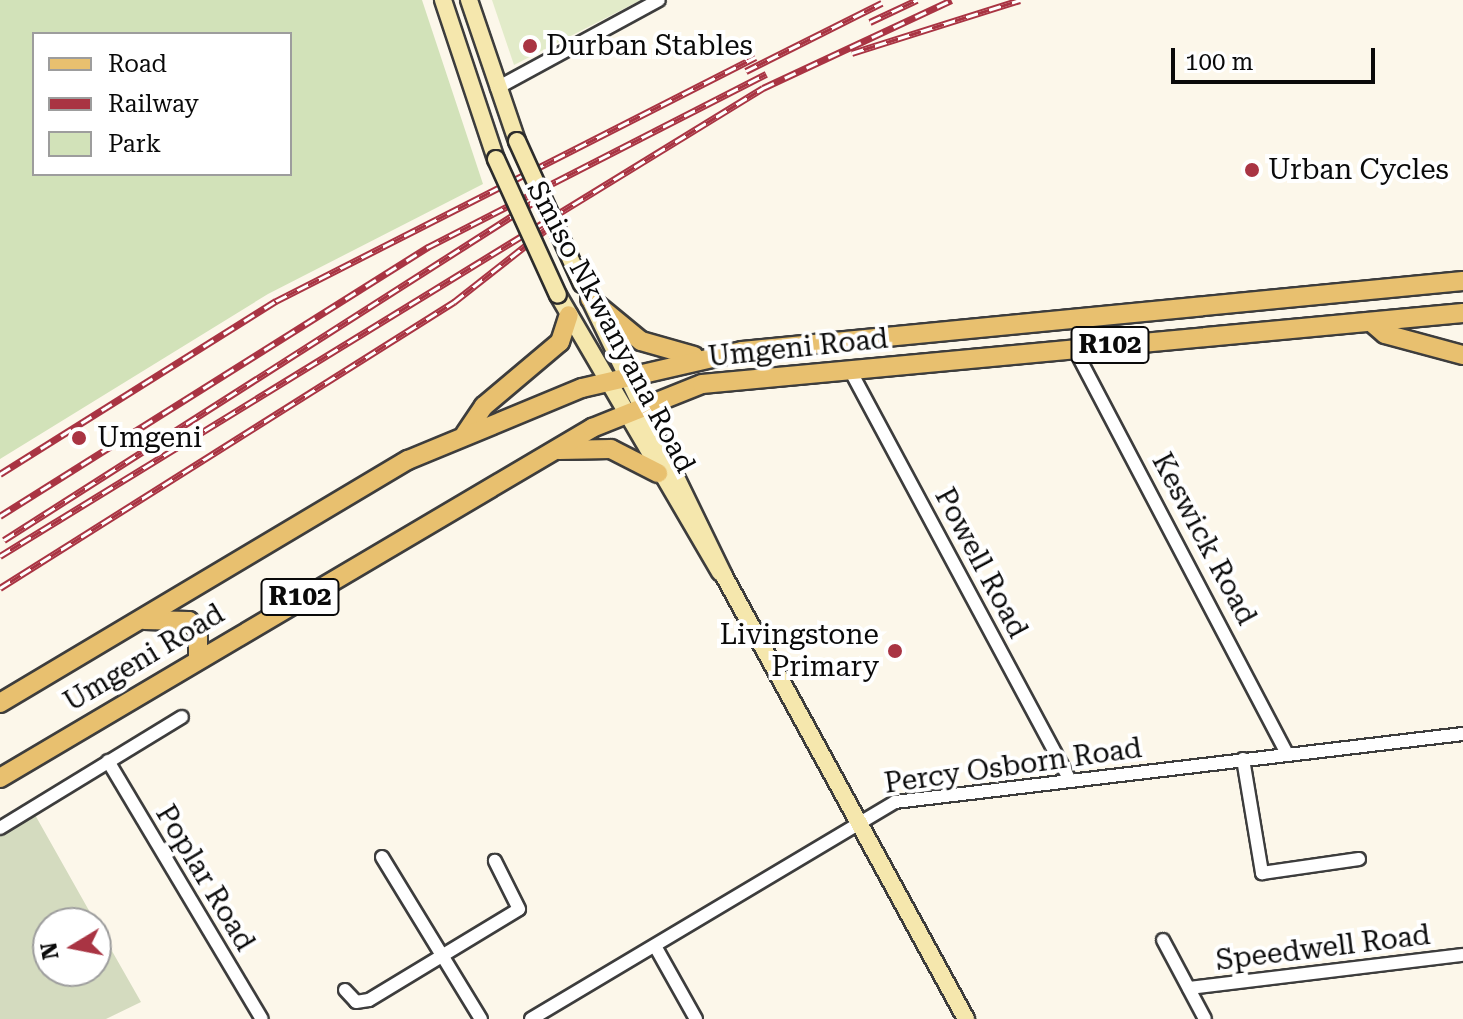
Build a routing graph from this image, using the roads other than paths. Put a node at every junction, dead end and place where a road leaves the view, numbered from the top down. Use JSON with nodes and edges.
{"nodes":[{"id":1,"x":443,"y":0,"type":"edge"},
{"id":2,"x":469,"y":0,"type":"edge"},
{"id":3,"x":659,"y":0,"type":"edge"},
{"id":4,"x":497,"y":88,"type":"junction"},
{"id":5,"x":1463,"y":281,"type":"edge"},
{"id":6,"x":586,"y":292,"type":"junction"},
{"id":7,"x":1463,"y":313,"type":"edge"},
{"id":8,"x":569,"y":315,"type":"junction"},
{"id":9,"x":1371,"y":322,"type":"junction"},
{"id":10,"x":1074,"y":348,"type":"junction"},
{"id":11,"x":1463,"y":355,"type":"edge"},
{"id":12,"x":703,"y":357,"type":"junction"},
{"id":13,"x":850,"y":370,"type":"junction"},
{"id":14,"x":628,"y":375,"type":"junction"},
{"id":15,"x":607,"y":381,"type":"junction"},
{"id":16,"x":635,"y":410,"type":"junction"},
{"id":17,"x":465,"y":434,"type":"junction"},
{"id":18,"x":552,"y":451,"type":"junction"},
{"id":19,"x":658,"y":473,"type":"junction"},
{"id":20,"x":724,"y":576,"type":"junction"},
{"id":21,"x":141,"y":620,"type":"junction"},
{"id":22,"x":198,"y":658,"type":"junction"},
{"id":23,"x":0,"y":703,"type":"edge"},
{"id":24,"x":182,"y":717,"type":"dead end"},
{"id":25,"x":1463,"y":734,"type":"edge"},
{"id":26,"x":1287,"y":753,"type":"junction"},
{"id":27,"x":1243,"y":759,"type":"junction"},
{"id":28,"x":108,"y":761,"type":"junction"},
{"id":29,"x":0,"y":778,"type":"edge"},
{"id":30,"x":1069,"y":779,"type":"junction"},
{"id":31,"x":858,"y":822,"type":"junction"},
{"id":32,"x":0,"y":828,"type":"edge"},
{"id":33,"x":382,"y":857,"type":"dead end"},
{"id":34,"x":1359,"y":859,"type":"dead end"},
{"id":35,"x":495,"y":861,"type":"dead end"},
{"id":36,"x":1163,"y":940,"type":"dead end"},
{"id":37,"x":655,"y":946,"type":"junction"},
{"id":38,"x":442,"y":955,"type":"junction"},
{"id":39,"x":1463,"y":955,"type":"edge"},
{"id":40,"x":1189,"y":988,"type":"junction"},
{"id":41,"x":345,"y":990,"type":"dead end"},
{"id":42,"x":262,"y":1019,"type":"edge"},
{"id":43,"x":481,"y":1019,"type":"edge"},
{"id":44,"x":531,"y":1019,"type":"edge"},
{"id":45,"x":696,"y":1019,"type":"edge"},
{"id":46,"x":966,"y":1019,"type":"edge"},
{"id":47,"x":1205,"y":1019,"type":"edge"}],
"edges":[{"from":1,"to":8,"type":"street","name":"Smiso Nkwanyana Road","bridge":true},
{"from":2,"to":4,"type":"street","name":"Smiso Nkwanyana Road"},
{"from":3,"to":4,"type":"street"},
{"from":4,"to":6,"type":"street","name":"Smiso Nkwanyana Road","bridge":true},
{"from":5,"to":12,"type":"main road","name":"Umgeni Road","number":"R102"},
{"from":6,"to":12,"type":"main road"},
{"from":6,"to":14,"type":"street","name":"Smiso Nkwanyana Road"},
{"from":7,"to":9,"type":"main road","name":"Umgeni Road","number":"R102"},
{"from":8,"to":15,"type":"street","name":"Smiso Nkwanyana Road"},
{"from":8,"to":17,"type":"main road"},
{"from":9,"to":10,"type":"main road","name":"Umgeni Road","number":"R102"},
{"from":9,"to":11,"type":"main road"},
{"from":10,"to":13,"type":"main road","name":"Umgeni Road","number":"R102"},
{"from":10,"to":26,"type":"street","name":"Keswick Road"},
{"from":12,"to":14,"type":"main road","name":"Umgeni Road","number":"R102"},
{"from":13,"to":16,"type":"main road","name":"Umgeni Road","number":"R102"},
{"from":13,"to":30,"type":"street","name":"Powell Road"},
{"from":14,"to":15,"type":"main road","name":"Umgeni Road","number":"R102"},
{"from":14,"to":16,"type":"street","name":"Smiso Nkwanyana Road"},
{"from":15,"to":16,"type":"street","name":"Smiso Nkwanyana Road"},
{"from":15,"to":17,"type":"main road","name":"Umgeni Road","number":"R102"},
{"from":16,"to":18,"type":"main road","name":"Umgeni Road","number":"R102"},
{"from":16,"to":19,"type":"street","name":"Smiso Nkwanyana Road"},
{"from":16,"to":20,"type":"street","name":"Smiso Nkwanyana Road"},
{"from":17,"to":21,"type":"main road","name":"Umgeni Road","number":"R102"},
{"from":18,"to":19,"type":"main road"},
{"from":18,"to":22,"type":"main road","name":"Umgeni Road","number":"R102"},
{"from":19,"to":20,"type":"street","name":"Smiso Nkwanyana Road"},
{"from":20,"to":31,"type":"street","name":"Smiso Nkwanyana Road"},
{"from":21,"to":22,"type":"main road"},
{"from":21,"to":23,"type":"main road","name":"Umgeni Road","number":"R102"},
{"from":22,"to":29,"type":"main road","name":"Umgeni Road","number":"R102"},
{"from":24,"to":28,"type":"street"},
{"from":25,"to":26,"type":"street","name":"Percy Osborn Road"},
{"from":26,"to":27,"type":"street","name":"Percy Osborn Road"},
{"from":27,"to":30,"type":"street","name":"Percy Osborn Road"},
{"from":27,"to":34,"type":"street"},
{"from":28,"to":32,"type":"street"},
{"from":28,"to":42,"type":"street","name":"Poplar Road"},
{"from":30,"to":31,"type":"street","name":"Percy Osborn Road"},
{"from":31,"to":37,"type":"street","name":"Percy Osborn Road"},
{"from":31,"to":46,"type":"street","name":"Smiso Nkwanyana Road"},
{"from":33,"to":38,"type":"street"},
{"from":35,"to":38,"type":"street"},
{"from":36,"to":40,"type":"street"},
{"from":37,"to":44,"type":"street","name":"Percy Osborn Road"},
{"from":37,"to":45,"type":"street"},
{"from":38,"to":41,"type":"street"},
{"from":38,"to":43,"type":"street"},
{"from":39,"to":40,"type":"street","name":"Speedwell Road"},
{"from":40,"to":47,"type":"street"}]}
